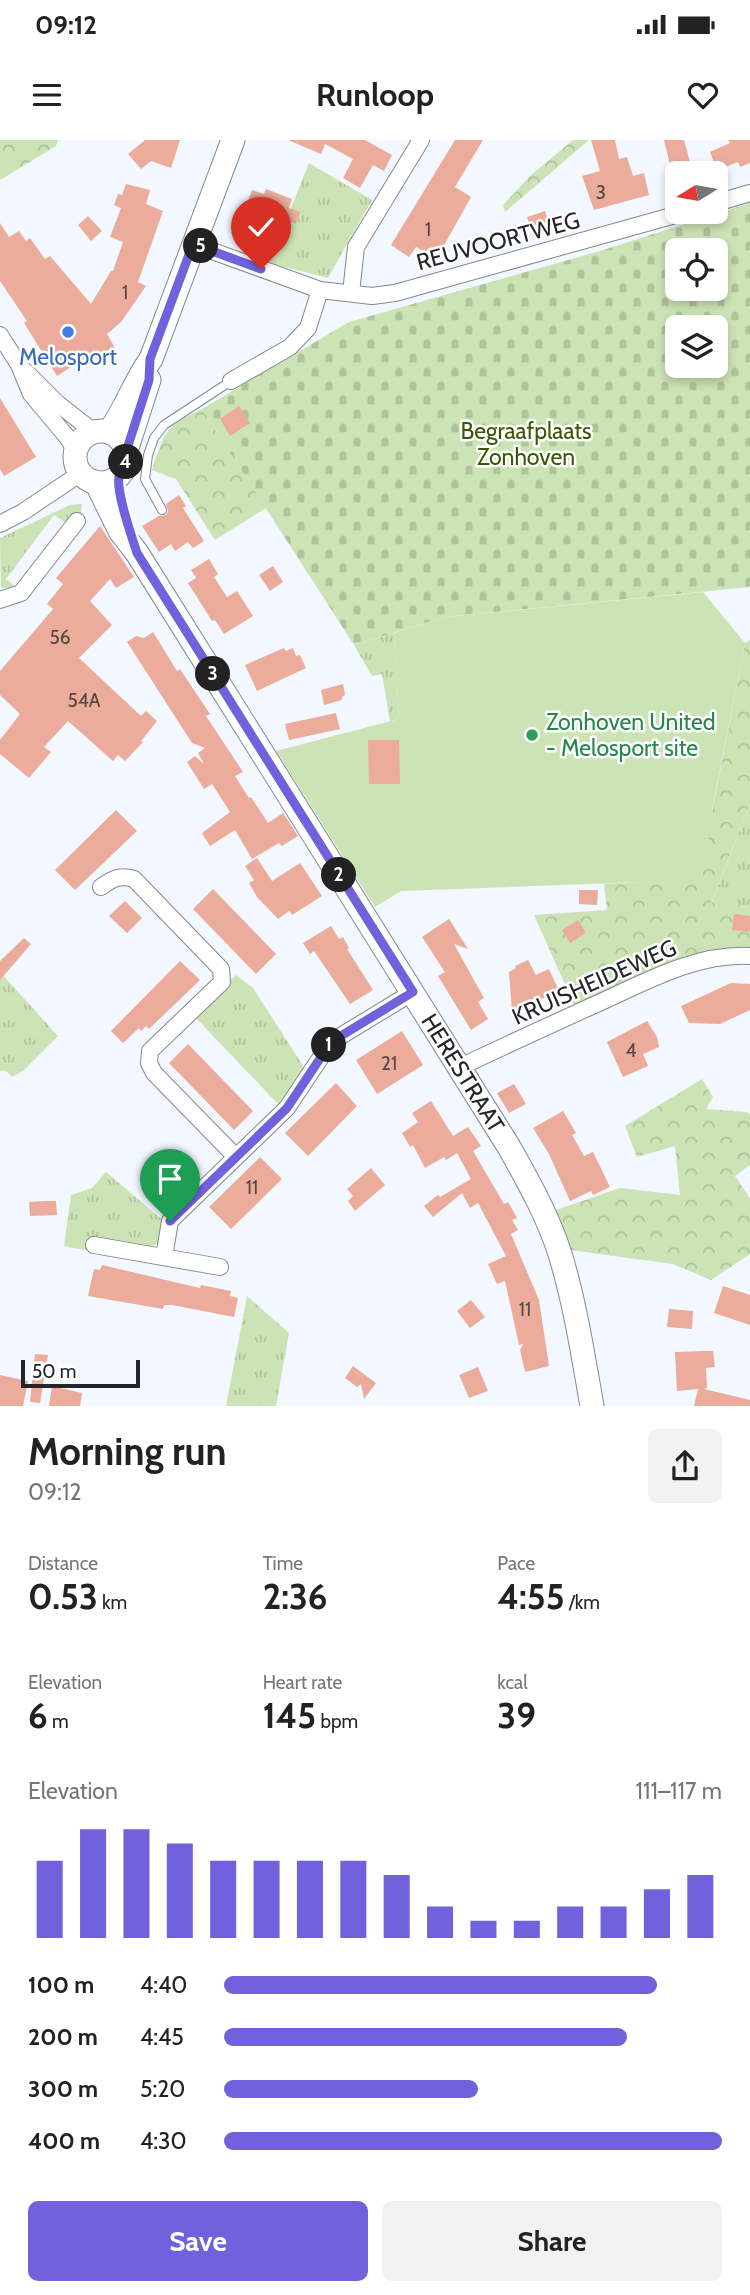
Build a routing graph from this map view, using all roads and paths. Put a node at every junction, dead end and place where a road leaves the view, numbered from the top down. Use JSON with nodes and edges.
{"nodes":[{"id":1,"x":233,"y":140,"type":"edge"},
{"id":2,"x":421,"y":140,"type":"edge"},
{"id":3,"x":750,"y":193,"type":"edge"},
{"id":4,"x":728,"y":199,"type":"edge"},
{"id":5,"x":665,"y":218,"type":"edge"},
{"id":6,"x":193,"y":244,"type":"junction"},
{"id":7,"x":320,"y":290,"type":"junction"},
{"id":8,"x":351,"y":293,"type":"junction"},
{"id":9,"x":0,"y":335,"type":"edge"},
{"id":10,"x":150,"y":359,"type":"junction"},
{"id":11,"x":19,"y":365,"type":"junction"},
{"id":12,"x":231,"y":381,"type":"joint"},
{"id":13,"x":102,"y":432,"type":"junction"},
{"id":14,"x":126,"y":452,"type":"junction"},
{"id":15,"x":85,"y":469,"type":"junction"},
{"id":16,"x":119,"y":476,"type":"junction"},
{"id":17,"x":162,"y":510,"type":"dead end"},
{"id":18,"x":77,"y":521,"type":"dead end"},
{"id":19,"x":0,"y":524,"type":"edge"},
{"id":20,"x":137,"y":553,"type":"junction"},
{"id":21,"x":0,"y":600,"type":"edge"},
{"id":22,"x":101,"y":887,"type":"dead end"},
{"id":23,"x":750,"y":956,"type":"edge"},
{"id":24,"x":413,"y":992,"type":"junction"},
{"id":25,"x":460,"y":1067,"type":"junction"},
{"id":26,"x":236,"y":1157,"type":"junction"},
{"id":27,"x":94,"y":1245,"type":"dead end"},
{"id":28,"x":164,"y":1257,"type":"junction"},
{"id":29,"x":220,"y":1266,"type":"dead end"},
{"id":30,"x":592,"y":1406,"type":"edge"}],
"edges":[{"from":1,"to":6,"type":"street"},
{"from":2,"to":8,"type":"street"},
{"from":3,"to":4,"type":"street"},
{"from":5,"to":8,"type":"street","name":"REUVOORTWEG"},
{"from":6,"to":7,"type":"street","name":"REUVOORTWEG"},
{"from":6,"to":10,"type":"street"},
{"from":7,"to":8,"type":"street","name":"REUVOORTWEG"},
{"from":7,"to":12,"type":"street"},
{"from":9,"to":11,"type":"street","name":"HERESTRAAT"},
{"from":10,"to":13,"type":"street"},
{"from":10,"to":14,"type":"street"},
{"from":11,"to":13,"type":"street","name":"HERESTRAAT"},
{"from":11,"to":15,"type":"street","name":"HERESTRAAT"},
{"from":12,"to":17,"type":"lane"},
{"from":13,"to":14,"type":"street"},
{"from":13,"to":15,"type":"street"},
{"from":14,"to":16,"type":"street"},
{"from":15,"to":16,"type":"street"},
{"from":15,"to":19,"type":"street"},
{"from":15,"to":20,"type":"street","name":"HERESTRAAT"},
{"from":16,"to":20,"type":"street","name":"HERESTRAAT"},
{"from":18,"to":21,"type":"street"},
{"from":20,"to":24,"type":"street","name":"HERESTRAAT"},
{"from":22,"to":26,"type":"street"},
{"from":23,"to":25,"type":"street","name":"KRUISHEIDEWEG"},
{"from":24,"to":25,"type":"street","name":"HERESTRAAT"},
{"from":24,"to":26,"type":"street"},
{"from":25,"to":30,"type":"street","name":"HERESTRAAT"},
{"from":26,"to":28,"type":"street"},
{"from":27,"to":28,"type":"street"},
{"from":28,"to":29,"type":"street"}]}
